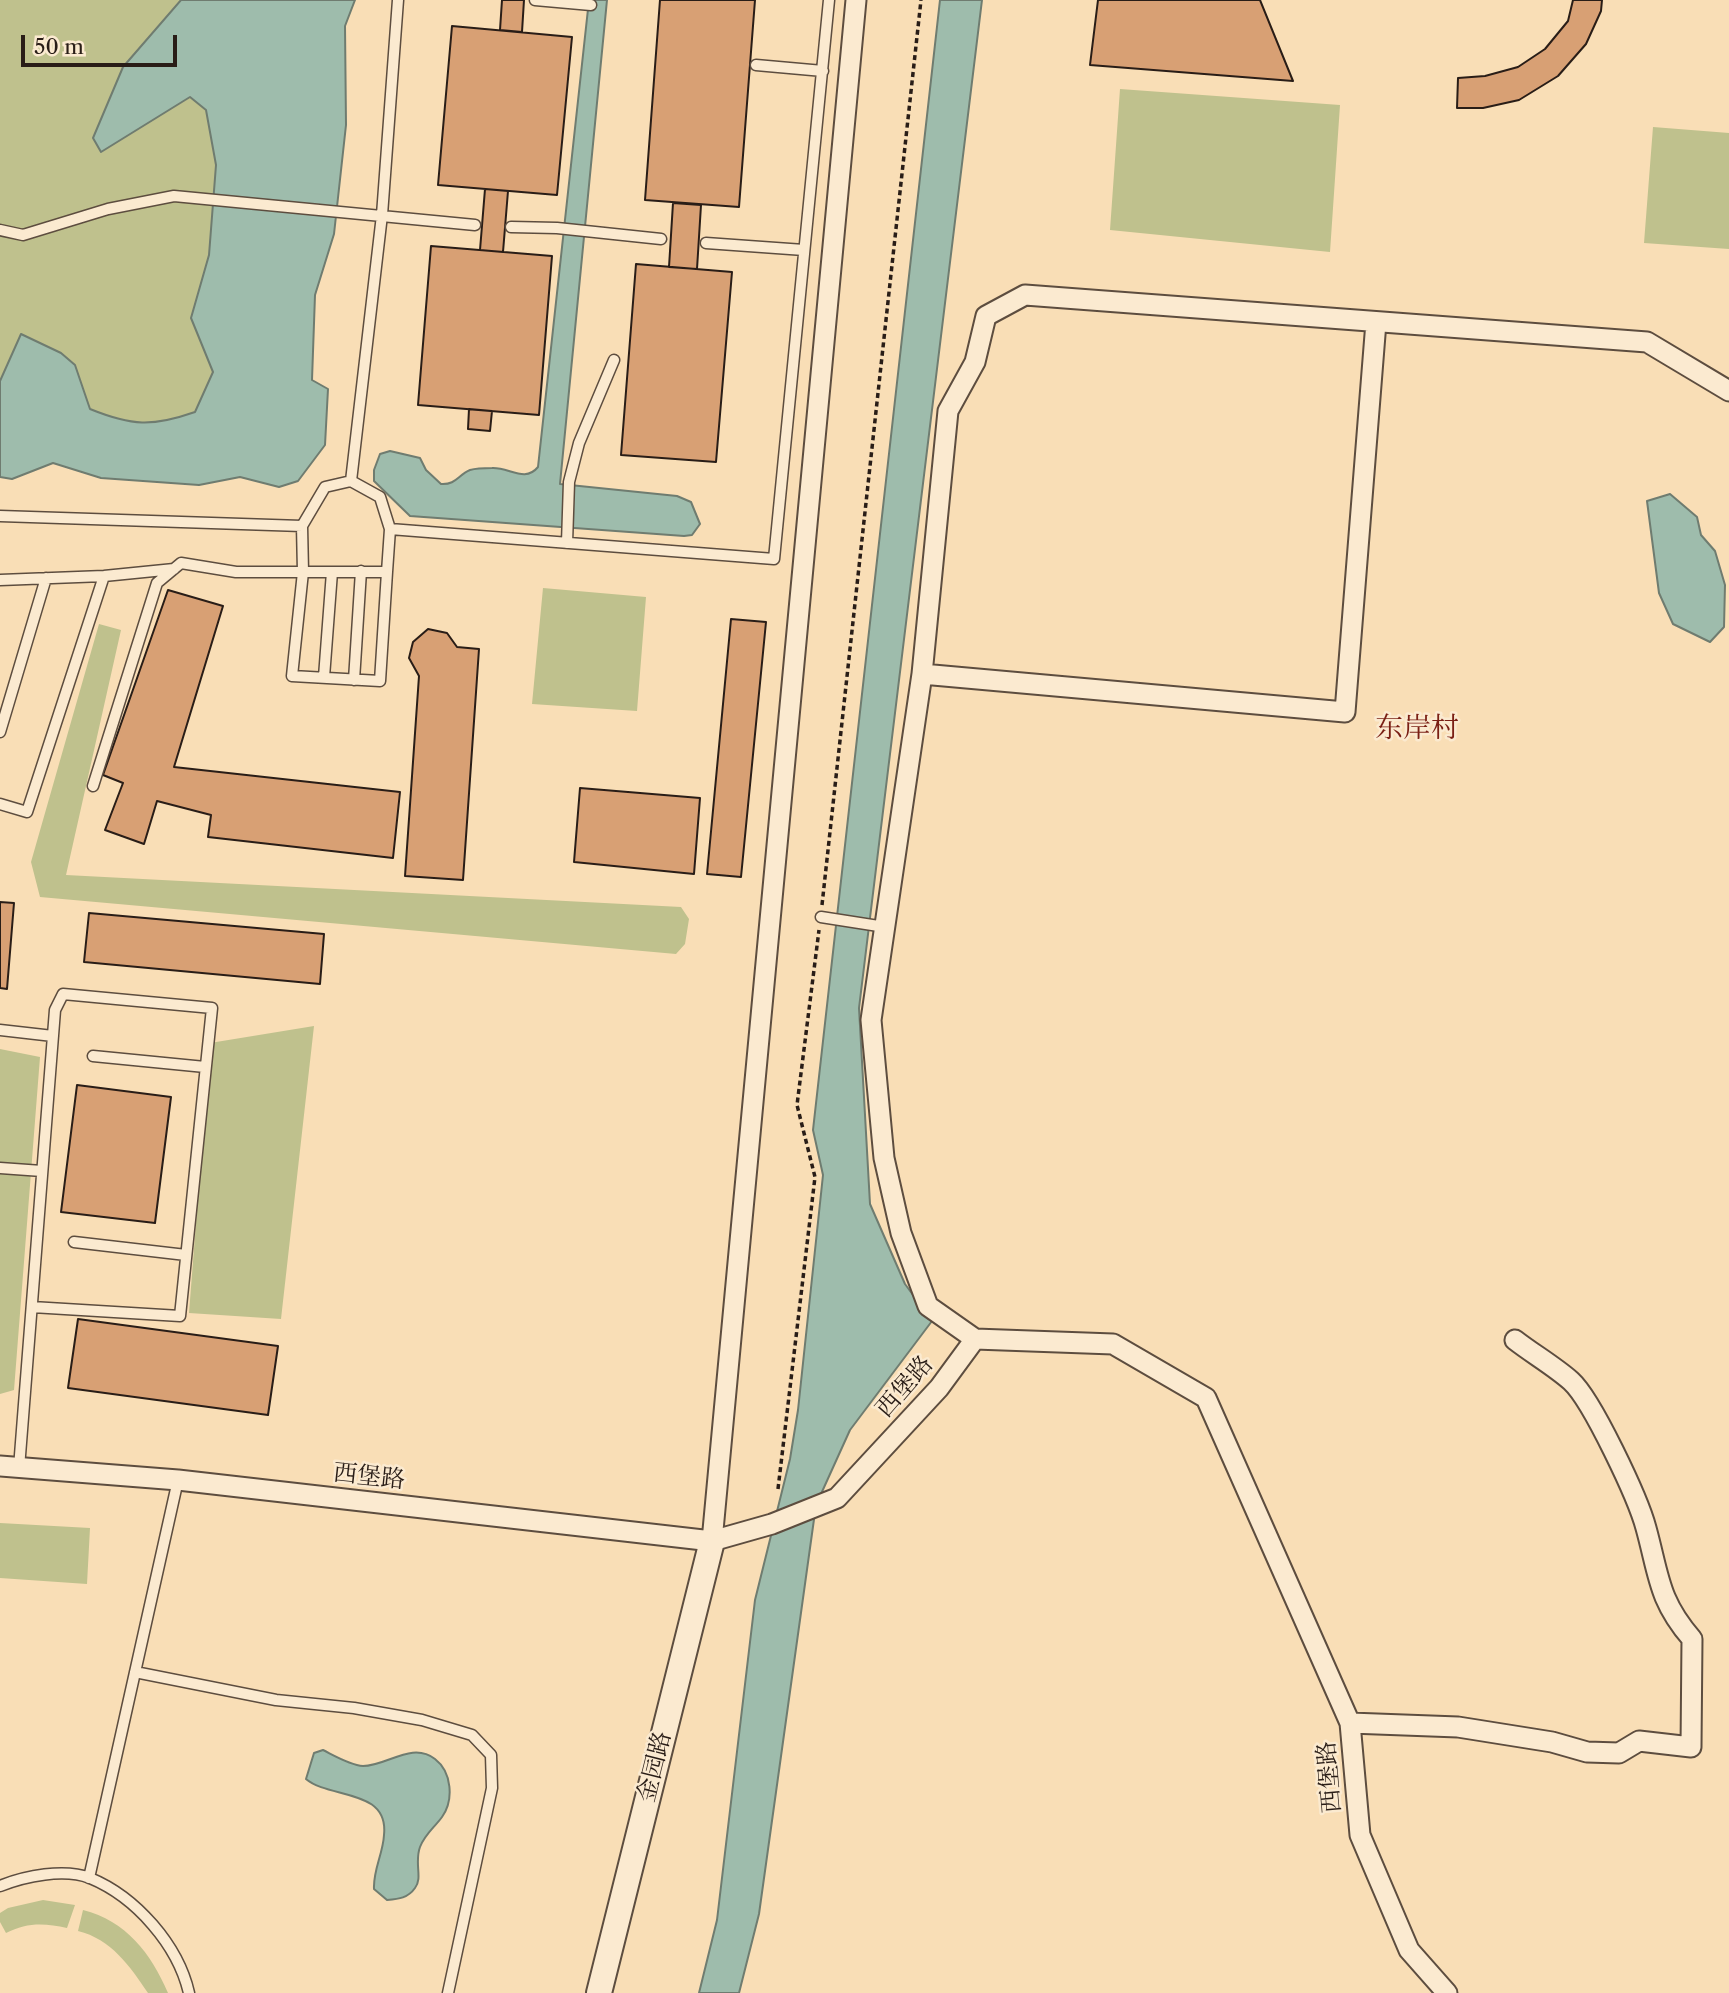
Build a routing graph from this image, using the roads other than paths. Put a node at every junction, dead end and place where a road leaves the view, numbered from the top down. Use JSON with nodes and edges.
{"nodes":[{"id":1,"x":398,"y":0,"type":"edge"},
{"id":2,"x":535,"y":0,"type":"edge"},
{"id":3,"x":829,"y":0,"type":"edge"},
{"id":4,"x":856,"y":0,"type":"edge"},
{"id":5,"x":591,"y":5,"type":"dead end"},
{"id":6,"x":756,"y":65,"type":"dead end"},
{"id":7,"x":823,"y":71,"type":"junction"},
{"id":8,"x":382,"y":215,"type":"junction"},
{"id":9,"x":475,"y":225,"type":"dead end"},
{"id":10,"x":511,"y":227,"type":"dead end"},
{"id":11,"x":0,"y":230,"type":"edge"},
{"id":12,"x":660,"y":239,"type":"dead end"},
{"id":13,"x":706,"y":243,"type":"dead end"},
{"id":14,"x":804,"y":250,"type":"junction"},
{"id":15,"x":1376,"y":322,"type":"junction"},
{"id":16,"x":614,"y":360,"type":"dead end"},
{"id":17,"x":1729,"y":391,"type":"edge"},
{"id":18,"x":351,"y":481,"type":"junction"},
{"id":19,"x":0,"y":516,"type":"edge"},
{"id":20,"x":302,"y":526,"type":"junction"},
{"id":21,"x":390,"y":529,"type":"junction"},
{"id":22,"x":567,"y":538,"type":"junction"},
{"id":23,"x":174,"y":569,"type":"junction"},
{"id":24,"x":361,"y":571,"type":"junction"},
{"id":25,"x":303,"y":572,"type":"junction"},
{"id":26,"x":332,"y":572,"type":"junction"},
{"id":27,"x":387,"y":572,"type":"junction"},
{"id":28,"x":104,"y":576,"type":"junction"},
{"id":29,"x":46,"y":578,"type":"junction"},
{"id":30,"x":0,"y":580,"type":"edge"},
{"id":31,"x":922,"y":674,"type":"junction"},
{"id":32,"x":324,"y":677,"type":"junction"},
{"id":33,"x":354,"y":680,"type":"junction"},
{"id":34,"x":0,"y":732,"type":"edge"},
{"id":35,"x":93,"y":786,"type":"dead end"},
{"id":36,"x":0,"y":804,"type":"edge"},
{"id":37,"x":821,"y":917,"type":"road end"},
{"id":38,"x":885,"y":927,"type":"junction"},
{"id":39,"x":0,"y":1030,"type":"edge"},
{"id":40,"x":53,"y":1036,"type":"junction"},
{"id":41,"x":93,"y":1056,"type":"dead end"},
{"id":42,"x":205,"y":1067,"type":"junction"},
{"id":43,"x":0,"y":1168,"type":"edge"},
{"id":44,"x":42,"y":1171,"type":"junction"},
{"id":45,"x":74,"y":1242,"type":"dead end"},
{"id":46,"x":186,"y":1255,"type":"junction"},
{"id":47,"x":32,"y":1307,"type":"junction"},
{"id":48,"x":975,"y":1339,"type":"junction"},
{"id":49,"x":1515,"y":1340,"type":"dead end"},
{"id":50,"x":9,"y":1467,"type":"edge"},
{"id":51,"x":178,"y":1480,"type":"junction"},
{"id":52,"x":712,"y":1541,"type":"junction"},
{"id":53,"x":135,"y":1672,"type":"junction"},
{"id":54,"x":1350,"y":1723,"type":"junction"},
{"id":55,"x":89,"y":1878,"type":"junction"},
{"id":56,"x":0,"y":1886,"type":"edge"},
{"id":57,"x":189,"y":1993,"type":"edge"},
{"id":58,"x":449,"y":1993,"type":"edge"},
{"id":59,"x":598,"y":1993,"type":"edge"},
{"id":60,"x":1447,"y":1993,"type":"edge"}],
"edges":[{"from":1,"to":8,"type":"lane"},
{"from":2,"to":5,"type":"lane"},
{"from":3,"to":7,"type":"lane"},
{"from":4,"to":52,"type":"street"},
{"from":6,"to":7,"type":"lane"},
{"from":7,"to":14,"type":"lane"},
{"from":8,"to":9,"type":"lane"},
{"from":8,"to":11,"type":"lane"},
{"from":8,"to":18,"type":"lane"},
{"from":10,"to":12,"type":"lane"},
{"from":13,"to":14,"type":"lane"},
{"from":14,"to":22,"type":"lane"},
{"from":15,"to":17,"type":"street"},
{"from":15,"to":31,"type":"street"},
{"from":15,"to":31,"type":"street"},
{"from":16,"to":22,"type":"lane"},
{"from":18,"to":20,"type":"lane"},
{"from":18,"to":21,"type":"lane"},
{"from":19,"to":20,"type":"lane"},
{"from":20,"to":25,"type":"lane"},
{"from":21,"to":22,"type":"lane"},
{"from":21,"to":27,"type":"lane"},
{"from":23,"to":25,"type":"lane"},
{"from":23,"to":28,"type":"lane"},
{"from":23,"to":35,"type":"lane"},
{"from":24,"to":26,"type":"lane"},
{"from":24,"to":27,"type":"lane"},
{"from":24,"to":33,"type":"lane"},
{"from":25,"to":26,"type":"lane"},
{"from":25,"to":32,"type":"lane"},
{"from":26,"to":32,"type":"lane"},
{"from":27,"to":33,"type":"lane"},
{"from":28,"to":29,"type":"lane"},
{"from":28,"to":36,"type":"lane"},
{"from":29,"to":30,"type":"lane"},
{"from":29,"to":34,"type":"lane"},
{"from":31,"to":38,"type":"street"},
{"from":32,"to":33,"type":"lane"},
{"from":37,"to":38,"type":"lane"},
{"from":38,"to":48,"type":"street"},
{"from":39,"to":40,"type":"lane"},
{"from":40,"to":42,"type":"lane"},
{"from":40,"to":44,"type":"lane"},
{"from":41,"to":42,"type":"lane"},
{"from":42,"to":46,"type":"lane"},
{"from":43,"to":44,"type":"lane"},
{"from":44,"to":47,"type":"lane"},
{"from":45,"to":46,"type":"lane"},
{"from":46,"to":47,"type":"lane"},
{"from":47,"to":50,"type":"lane"},
{"from":48,"to":52,"type":"street","name":"西堡路"},
{"from":48,"to":54,"type":"street","name":"西堡路"},
{"from":49,"to":54,"type":"street"},
{"from":50,"to":51,"type":"street","name":"西堡路"},
{"from":51,"to":52,"type":"street","name":"西堡路"},
{"from":51,"to":53,"type":"lane"},
{"from":52,"to":59,"type":"street","name":"金园路"},
{"from":53,"to":55,"type":"lane"},
{"from":53,"to":58,"type":"lane"},
{"from":54,"to":60,"type":"street","name":"西堡路"},
{"from":55,"to":56,"type":"lane"},
{"from":55,"to":57,"type":"lane"}]}
